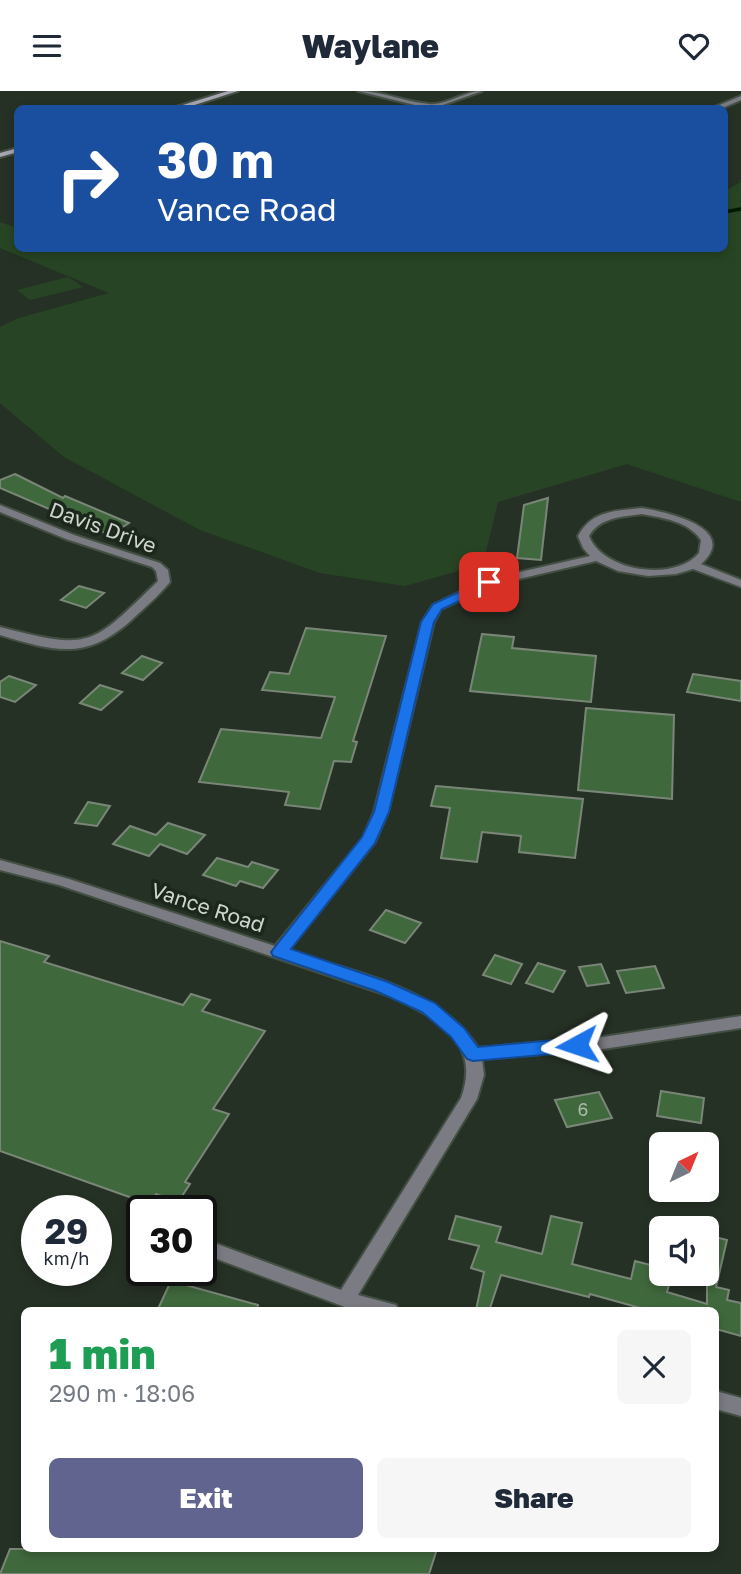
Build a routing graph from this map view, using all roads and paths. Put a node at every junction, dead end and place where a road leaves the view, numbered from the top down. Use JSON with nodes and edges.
{"nodes":[{"id":1,"x":235,"y":91,"type":"edge"},
{"id":2,"x":362,"y":91,"type":"edge"},
{"id":3,"x":479,"y":91,"type":"edge"},
{"id":4,"x":741,"y":98,"type":"edge"},
{"id":5,"x":187,"y":105,"type":"edge"},
{"id":6,"x":429,"y":105,"type":"edge"},
{"id":7,"x":437,"y":105,"type":"edge"},
{"id":8,"x":723,"y":105,"type":"edge"},
{"id":9,"x":0,"y":508,"type":"edge"},
{"id":10,"x":595,"y":558,"type":"junction"},
{"id":11,"x":693,"y":565,"type":"junction"},
{"id":12,"x":741,"y":584,"type":"edge"},
{"id":13,"x":0,"y":631,"type":"edge"},
{"id":14,"x":0,"y":865,"type":"edge"},
{"id":15,"x":279,"y":952,"type":"junction"},
{"id":16,"x":741,"y":1022,"type":"edge"},
{"id":17,"x":473,"y":1054,"type":"junction"},
{"id":18,"x":217,"y":1251,"type":"edge"},
{"id":19,"x":345,"y":1299,"type":"junction"},
{"id":20,"x":374,"y":1307,"type":"edge"},
{"id":21,"x":719,"y":1401,"type":"edge"},
{"id":22,"x":741,"y":1407,"type":"edge"}],
"edges":[{"from":1,"to":5,"type":"main road"},
{"from":2,"to":6,"type":"street"},
{"from":3,"to":7,"type":"street"},
{"from":4,"to":8,"type":"street"},
{"from":9,"to":13,"type":"street","name":"Davis Drive"},
{"from":10,"to":11,"type":"street"},
{"from":10,"to":11,"type":"street"},
{"from":10,"to":15,"type":"street"},
{"from":11,"to":12,"type":"street"},
{"from":14,"to":15,"type":"street","name":"Vance Road"},
{"from":15,"to":17,"type":"street","name":"Vance Road"},
{"from":16,"to":17,"type":"street"},
{"from":17,"to":19,"type":"street"},
{"from":18,"to":19,"type":"street"},
{"from":19,"to":20,"type":"street"},
{"from":21,"to":22,"type":"street"}]}
